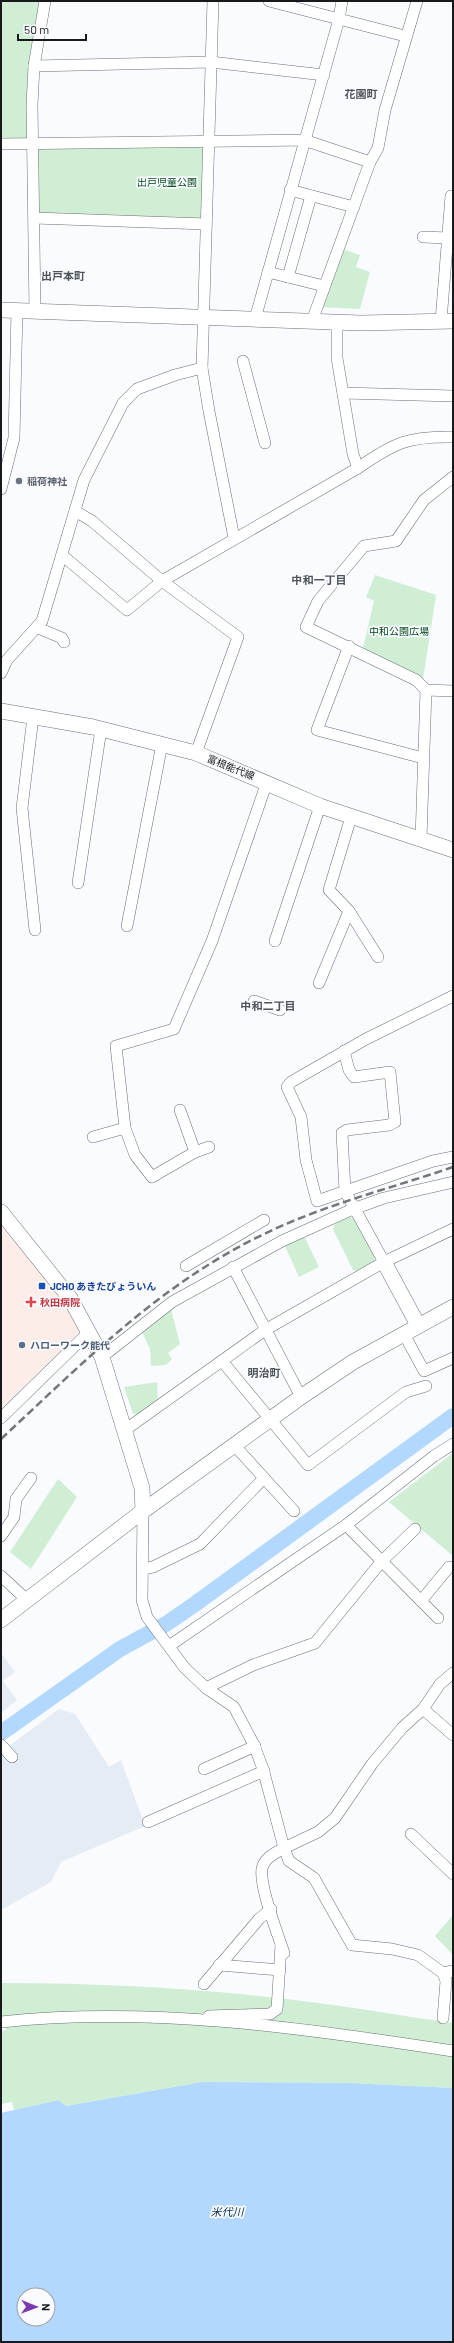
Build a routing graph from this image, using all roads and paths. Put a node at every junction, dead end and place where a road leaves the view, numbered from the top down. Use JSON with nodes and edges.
{"nodes":[{"id":1,"x":44,"y":1,"type":"edge"},
{"id":2,"x":213,"y":1,"type":"edge"},
{"id":3,"x":269,"y":1,"type":"edge"},
{"id":4,"x":342,"y":1,"type":"edge"},
{"id":5,"x":417,"y":1,"type":"edge"},
{"id":6,"x":312,"y":6,"type":"edge"},
{"id":7,"x":339,"y":19,"type":"junction"},
{"id":8,"x":405,"y":36,"type":"junction"},
{"id":9,"x":212,"y":62,"type":"junction"},
{"id":10,"x":34,"y":66,"type":"junction"},
{"id":11,"x":324,"y":75,"type":"junction"},
{"id":12,"x":304,"y":140,"type":"junction"},
{"id":13,"x":32,"y":142,"type":"junction"},
{"id":14,"x":209,"y":143,"type":"junction"},
{"id":15,"x":1,"y":144,"type":"edge"},
{"id":16,"x":370,"y":162,"type":"junction"},
{"id":17,"x":290,"y":190,"type":"junction"},
{"id":18,"x":311,"y":196,"type":"junction"},
{"id":19,"x":451,"y":196,"type":"dead end"},
{"id":20,"x":354,"y":207,"type":"junction"},
{"id":21,"x":34,"y":218,"type":"junction"},
{"id":22,"x":206,"y":224,"type":"junction"},
{"id":23,"x":423,"y":237,"type":"dead end"},
{"id":24,"x":448,"y":238,"type":"junction"},
{"id":25,"x":268,"y":272,"type":"junction"},
{"id":26,"x":288,"y":277,"type":"junction"},
{"id":27,"x":324,"y":286,"type":"junction"},
{"id":28,"x":1,"y":310,"type":"edge"},
{"id":29,"x":17,"y":310,"type":"junction"},
{"id":30,"x":35,"y":311,"type":"junction"},
{"id":31,"x":203,"y":317,"type":"junction"},
{"id":32,"x":254,"y":319,"type":"junction"},
{"id":33,"x":312,"y":321,"type":"junction"},
{"id":34,"x":447,"y":321,"type":"edge"},
{"id":35,"x":337,"y":322,"type":"junction"},
{"id":36,"x":243,"y":361,"type":"dead end"},
{"id":37,"x":202,"y":368,"type":"junction"},
{"id":38,"x":343,"y":393,"type":"junction"},
{"id":39,"x":453,"y":396,"type":"edge"},
{"id":40,"x":453,"y":437,"type":"edge"},
{"id":41,"x":265,"y":443,"type":"dead end"},
{"id":42,"x":358,"y":468,"type":"junction"},
{"id":43,"x":453,"y":477,"type":"edge"},
{"id":44,"x":1,"y":489,"type":"edge"},
{"id":45,"x":75,"y":511,"type":"junction"},
{"id":46,"x":234,"y":538,"type":"junction"},
{"id":47,"x":62,"y":555,"type":"junction"},
{"id":48,"x":162,"y":582,"type":"junction"},
{"id":49,"x":38,"y":628,"type":"junction"},
{"id":50,"x":64,"y":642,"type":"dead end"},
{"id":51,"x":349,"y":646,"type":"junction"},
{"id":52,"x":1,"y":673,"type":"edge"},
{"id":53,"x":426,"y":690,"type":"junction"},
{"id":54,"x":453,"y":691,"type":"edge"},
{"id":55,"x":1,"y":712,"type":"edge"},
{"id":56,"x":33,"y":716,"type":"junction"},
{"id":57,"x":101,"y":729,"type":"junction"},
{"id":58,"x":162,"y":744,"type":"junction"},
{"id":59,"x":196,"y":753,"type":"junction"},
{"id":60,"x":423,"y":758,"type":"junction"},
{"id":61,"x":267,"y":782,"type":"junction"},
{"id":62,"x":320,"y":806,"type":"junction"},
{"id":63,"x":351,"y":817,"type":"junction"},
{"id":64,"x":421,"y":839,"type":"junction"},
{"id":65,"x":453,"y":850,"type":"edge"},
{"id":66,"x":78,"y":883,"type":"dead end"},
{"id":67,"x":349,"y":911,"type":"junction"},
{"id":68,"x":127,"y":926,"type":"dead end"},
{"id":69,"x":36,"y":930,"type":"dead end"},
{"id":70,"x":274,"y":941,"type":"dead end"},
{"id":71,"x":378,"y":957,"type":"dead end"},
{"id":72,"x":319,"y":983,"type":"dead end"},
{"id":73,"x":453,"y":996,"type":"edge"},
{"id":74,"x":254,"y":1001,"type":"dead end"},
{"id":75,"x":280,"y":1010,"type":"dead end"},
{"id":76,"x":344,"y":1051,"type":"junction"},
{"id":77,"x":180,"y":1110,"type":"dead end"},
{"id":78,"x":124,"y":1128,"type":"junction"},
{"id":79,"x":93,"y":1137,"type":"dead end"},
{"id":80,"x":209,"y":1147,"type":"dead end"},
{"id":81,"x":195,"y":1152,"type":"junction"},
{"id":82,"x":453,"y":1157,"type":"edge"},
{"id":83,"x":453,"y":1182,"type":"edge"},
{"id":84,"x":345,"y":1191,"type":"junction"},
{"id":85,"x":353,"y":1209,"type":"junction"},
{"id":86,"x":1,"y":1212,"type":"edge"},
{"id":87,"x":264,"y":1220,"type":"dead end"},
{"id":88,"x":453,"y":1230,"type":"edge"},
{"id":89,"x":384,"y":1262,"type":"junction"},
{"id":90,"x":186,"y":1266,"type":"dead end"},
{"id":91,"x":233,"y":1268,"type":"junction"},
{"id":92,"x":453,"y":1307,"type":"edge"},
{"id":93,"x":418,"y":1326,"type":"junction"},
{"id":94,"x":265,"y":1330,"type":"junction"},
{"id":95,"x":89,"y":1332,"type":"junction"},
{"id":96,"x":404,"y":1334,"type":"junction"},
{"id":97,"x":102,"y":1357,"type":"junction"},
{"id":98,"x":453,"y":1358,"type":"edge"},
{"id":99,"x":222,"y":1361,"type":"junction"},
{"id":100,"x":426,"y":1386,"type":"dead end"},
{"id":101,"x":301,"y":1397,"type":"junction"},
{"id":102,"x":1,"y":1418,"type":"edge"},
{"id":103,"x":270,"y":1420,"type":"junction"},
{"id":104,"x":125,"y":1430,"type":"junction"},
{"id":105,"x":453,"y":1444,"type":"edge"},
{"id":106,"x":236,"y":1446,"type":"junction"},
{"id":107,"x":31,"y":1478,"type":"dead end"},
{"id":108,"x":264,"y":1478,"type":"junction"},
{"id":109,"x":143,"y":1511,"type":"junction"},
{"id":110,"x":294,"y":1511,"type":"dead end"},
{"id":111,"x":346,"y":1525,"type":"junction"},
{"id":112,"x":415,"y":1529,"type":"dead end"},
{"id":113,"x":1,"y":1536,"type":"edge"},
{"id":114,"x":381,"y":1562,"type":"junction"},
{"id":115,"x":449,"y":1567,"type":"dead end"},
{"id":116,"x":143,"y":1569,"type":"junction"},
{"id":117,"x":1,"y":1576,"type":"edge"},
{"id":118,"x":27,"y":1600,"type":"junction"},
{"id":119,"x":420,"y":1601,"type":"junction"},
{"id":120,"x":438,"y":1618,"type":"dead end"},
{"id":121,"x":1,"y":1620,"type":"edge"},
{"id":122,"x":166,"y":1643,"type":"junction"},
{"id":123,"x":453,"y":1673,"type":"edge"},
{"id":124,"x":206,"y":1688,"type":"junction"},
{"id":125,"x":423,"y":1709,"type":"junction"},
{"id":126,"x":453,"y":1735,"type":"edge"},
{"id":127,"x":1,"y":1745,"type":"edge"},
{"id":128,"x":255,"y":1746,"type":"junction"},
{"id":129,"x":12,"y":1758,"type":"dead end"},
{"id":130,"x":204,"y":1769,"type":"dead end"},
{"id":131,"x":264,"y":1771,"type":"junction"},
{"id":132,"x":148,"y":1822,"type":"dead end"},
{"id":133,"x":411,"y":1834,"type":"dead end"},
{"id":134,"x":284,"y":1848,"type":"junction"},
{"id":135,"x":453,"y":1874,"type":"edge"},
{"id":136,"x":271,"y":1909,"type":"junction"},
{"id":137,"x":219,"y":1965,"type":"junction"},
{"id":138,"x":280,"y":1970,"type":"junction"},
{"id":139,"x":448,"y":1972,"type":"edge"},
{"id":140,"x":204,"y":1984,"type":"dead end"},
{"id":141,"x":447,"y":2013,"type":"edge"},
{"id":142,"x":198,"y":2020,"type":"junction"},
{"id":143,"x":1,"y":2022,"type":"edge"},
{"id":144,"x":453,"y":2051,"type":"edge"}],
"edges":[{"from":1,"to":10,"type":"street"},
{"from":2,"to":9,"type":"street"},
{"from":3,"to":6,"type":"street"},
{"from":4,"to":7,"type":"street"},
{"from":5,"to":8,"type":"street"},
{"from":6,"to":7,"type":"street"},
{"from":7,"to":8,"type":"street"},
{"from":7,"to":11,"type":"street"},
{"from":8,"to":16,"type":"street"},
{"from":9,"to":10,"type":"street"},
{"from":9,"to":11,"type":"street"},
{"from":9,"to":14,"type":"street"},
{"from":10,"to":13,"type":"street"},
{"from":11,"to":12,"type":"street"},
{"from":12,"to":14,"type":"street"},
{"from":12,"to":16,"type":"street"},
{"from":12,"to":17,"type":"street"},
{"from":13,"to":14,"type":"street"},
{"from":13,"to":15,"type":"street"},
{"from":13,"to":21,"type":"street"},
{"from":14,"to":22,"type":"street"},
{"from":16,"to":20,"type":"street"},
{"from":17,"to":18,"type":"street"},
{"from":17,"to":25,"type":"street"},
{"from":18,"to":20,"type":"street"},
{"from":18,"to":26,"type":"street"},
{"from":19,"to":24,"type":"street"},
{"from":20,"to":27,"type":"street"},
{"from":21,"to":22,"type":"street"},
{"from":21,"to":30,"type":"street"},
{"from":22,"to":31,"type":"street"},
{"from":23,"to":24,"type":"street"},
{"from":24,"to":34,"type":"street"},
{"from":25,"to":26,"type":"street"},
{"from":25,"to":32,"type":"street"},
{"from":26,"to":27,"type":"street"},
{"from":27,"to":33,"type":"street"},
{"from":28,"to":29,"type":"street"},
{"from":29,"to":30,"type":"street"},
{"from":29,"to":44,"type":"street"},
{"from":30,"to":31,"type":"street"},
{"from":31,"to":32,"type":"street"},
{"from":31,"to":37,"type":"street"},
{"from":32,"to":33,"type":"street"},
{"from":33,"to":35,"type":"street"},
{"from":34,"to":35,"type":"street"},
{"from":35,"to":38,"type":"street"},
{"from":36,"to":41,"type":"street"},
{"from":37,"to":45,"type":"street"},
{"from":37,"to":46,"type":"street"},
{"from":38,"to":39,"type":"street"},
{"from":38,"to":42,"type":"street"},
{"from":40,"to":42,"type":"street"},
{"from":42,"to":46,"type":"street"},
{"from":43,"to":51,"type":"street"},
{"from":45,"to":47,"type":"street"},
{"from":45,"to":48,"type":"street"},
{"from":46,"to":48,"type":"street"},
{"from":47,"to":48,"type":"street"},
{"from":47,"to":49,"type":"street"},
{"from":48,"to":59,"type":"street"},
{"from":49,"to":50,"type":"street"},
{"from":49,"to":52,"type":"street"},
{"from":51,"to":53,"type":"street"},
{"from":51,"to":60,"type":"street"},
{"from":53,"to":54,"type":"street"},
{"from":53,"to":60,"type":"street"},
{"from":55,"to":56,"type":"street","name":"富根能代線"},
{"from":56,"to":57,"type":"street","name":"富根能代線"},
{"from":56,"to":69,"type":"street"},
{"from":57,"to":58,"type":"street","name":"富根能代線"},
{"from":57,"to":66,"type":"street"},
{"from":58,"to":59,"type":"street","name":"富根能代線"},
{"from":58,"to":68,"type":"street"},
{"from":59,"to":61,"type":"street","name":"富根能代線"},
{"from":60,"to":64,"type":"street"},
{"from":61,"to":62,"type":"street","name":"富根能代線"},
{"from":61,"to":78,"type":"street"},
{"from":62,"to":63,"type":"street","name":"富根能代線"},
{"from":62,"to":70,"type":"street"},
{"from":63,"to":64,"type":"street","name":"富根能代線"},
{"from":63,"to":67,"type":"street"},
{"from":64,"to":65,"type":"street","name":"富根能代線"},
{"from":67,"to":71,"type":"street"},
{"from":67,"to":72,"type":"street"},
{"from":73,"to":76,"type":"street"},
{"from":74,"to":75,"type":"street"},
{"from":76,"to":84,"type":"street"},
{"from":76,"to":84,"type":"street"},
{"from":77,"to":81,"type":"street"},
{"from":78,"to":79,"type":"street"},
{"from":78,"to":81,"type":"street"},
{"from":80,"to":81,"type":"street"},
{"from":82,"to":84,"type":"street"},
{"from":83,"to":85,"type":"street"},
{"from":84,"to":85,"type":"street"},
{"from":85,"to":89,"type":"street"},
{"from":85,"to":91,"type":"street"},
{"from":86,"to":95,"type":"street"},
{"from":87,"to":90,"type":"street"},
{"from":88,"to":89,"type":"street"},
{"from":89,"to":93,"type":"street"},
{"from":89,"to":94,"type":"street"},
{"from":91,"to":94,"type":"street"},
{"from":91,"to":97,"type":"street"},
{"from":92,"to":93,"type":"street"},
{"from":93,"to":96,"type":"street"},
{"from":94,"to":99,"type":"street"},
{"from":94,"to":101,"type":"street"},
{"from":95,"to":97,"type":"street"},
{"from":95,"to":102,"type":"street"},
{"from":96,"to":98,"type":"street"},
{"from":96,"to":101,"type":"street"},
{"from":97,"to":104,"type":"street"},
{"from":99,"to":103,"type":"street"},
{"from":99,"to":104,"type":"street"},
{"from":100,"to":103,"type":"street"},
{"from":101,"to":103,"type":"street"},
{"from":103,"to":106,"type":"street"},
{"from":104,"to":109,"type":"street"},
{"from":105,"to":111,"type":"street"},
{"from":106,"to":108,"type":"street"},
{"from":106,"to":109,"type":"street"},
{"from":107,"to":113,"type":"street"},
{"from":108,"to":110,"type":"street"},
{"from":108,"to":116,"type":"street"},
{"from":109,"to":116,"type":"street"},
{"from":109,"to":118,"type":"street"},
{"from":111,"to":114,"type":"street"},
{"from":111,"to":122,"type":"street"},
{"from":112,"to":114,"type":"street"},
{"from":114,"to":119,"type":"street"},
{"from":114,"to":124,"type":"street"},
{"from":115,"to":119,"type":"street"},
{"from":116,"to":122,"type":"street"},
{"from":117,"to":118,"type":"street"},
{"from":118,"to":121,"type":"street"},
{"from":119,"to":120,"type":"street"},
{"from":122,"to":124,"type":"street"},
{"from":123,"to":125,"type":"street"},
{"from":124,"to":128,"type":"street"},
{"from":125,"to":126,"type":"street"},
{"from":125,"to":134,"type":"street"},
{"from":127,"to":129,"type":"street"},
{"from":128,"to":130,"type":"street"},
{"from":128,"to":131,"type":"street"},
{"from":131,"to":132,"type":"street"},
{"from":131,"to":134,"type":"street"},
{"from":133,"to":135,"type":"street"},
{"from":134,"to":136,"type":"street"},
{"from":134,"to":139,"type":"street"},
{"from":136,"to":137,"type":"street"},
{"from":136,"to":138,"type":"street"},
{"from":137,"to":138,"type":"street"},
{"from":137,"to":140,"type":"street"},
{"from":138,"to":142,"type":"street"},
{"from":139,"to":141,"type":"street"},
{"from":142,"to":143,"type":"street"},
{"from":142,"to":144,"type":"street"}]}
